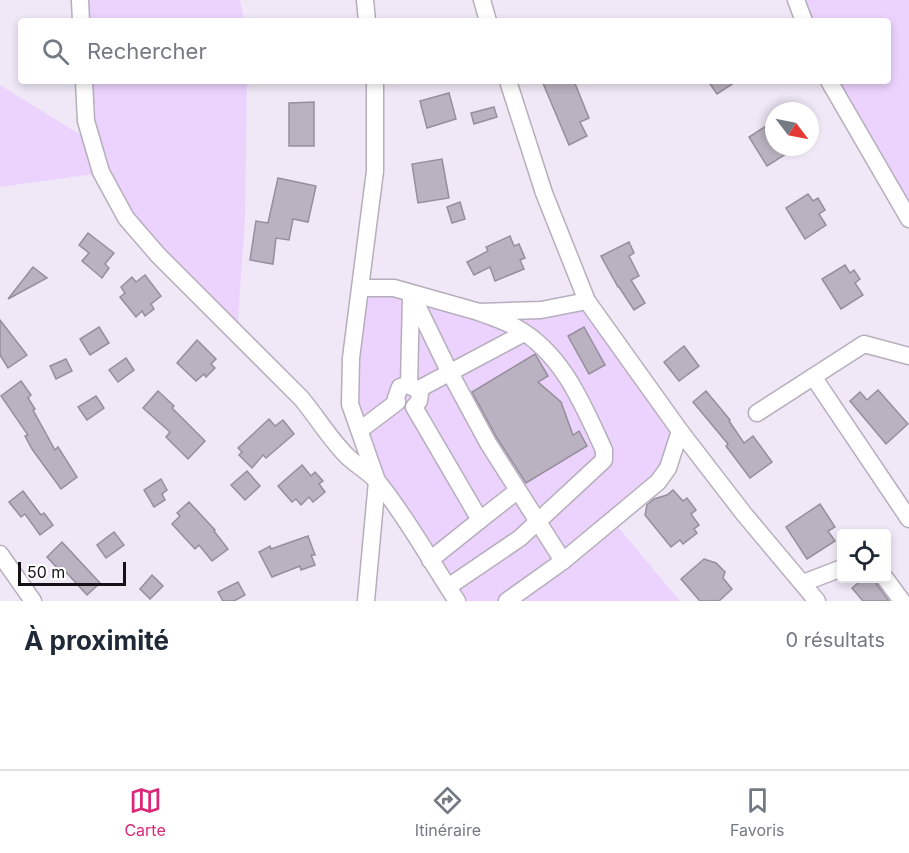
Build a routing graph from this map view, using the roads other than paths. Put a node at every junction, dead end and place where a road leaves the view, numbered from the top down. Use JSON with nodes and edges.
{"nodes":[{"id":1,"x":80,"y":0,"type":"edge"},
{"id":2,"x":365,"y":0,"type":"edge"},
{"id":3,"x":482,"y":0,"type":"edge"},
{"id":4,"x":796,"y":0,"type":"edge"},
{"id":5,"x":81,"y":18,"type":"edge"},
{"id":6,"x":367,"y":18,"type":"edge"},
{"id":7,"x":487,"y":18,"type":"edge"},
{"id":8,"x":803,"y":18,"type":"edge"},
{"id":9,"x":84,"y":84,"type":"edge"},
{"id":10,"x":375,"y":84,"type":"edge"},
{"id":11,"x":509,"y":84,"type":"edge"},
{"id":12,"x":831,"y":84,"type":"edge"},
{"id":13,"x":909,"y":219,"type":"edge"},
{"id":14,"x":361,"y":288,"type":"junction"},
{"id":15,"x":411,"y":293,"type":"junction"},
{"id":16,"x":587,"y":301,"type":"junction"},
{"id":17,"x":479,"y":312,"type":"junction"},
{"id":18,"x":524,"y":333,"type":"junction"},
{"id":19,"x":909,"y":356,"type":"edge"},
{"id":20,"x":450,"y":373,"type":"junction"},
{"id":21,"x":814,"y":378,"type":"junction"},
{"id":22,"x":413,"y":388,"type":"junction"},
{"id":23,"x":757,"y":413,"type":"dead end"},
{"id":24,"x":360,"y":430,"type":"junction"},
{"id":25,"x":680,"y":431,"type":"junction"},
{"id":26,"x":377,"y":481,"type":"junction"},
{"id":27,"x":517,"y":490,"type":"junction"},
{"id":28,"x":909,"y":519,"type":"edge"},
{"id":29,"x":480,"y":520,"type":"junction"},
{"id":30,"x":538,"y":520,"type":"junction"},
{"id":31,"x":0,"y":554,"type":"edge"},
{"id":32,"x":430,"y":560,"type":"junction"},
{"id":33,"x":563,"y":561,"type":"junction"},
{"id":34,"x":837,"y":570,"type":"edge"},
{"id":35,"x":803,"y":583,"type":"junction"},
{"id":36,"x":888,"y":583,"type":"edge"},
{"id":37,"x":453,"y":594,"type":"edge"},
{"id":38,"x":33,"y":601,"type":"edge"},
{"id":39,"x":366,"y":601,"type":"edge"},
{"id":40,"x":507,"y":601,"type":"edge"},
{"id":41,"x":817,"y":601,"type":"edge"},
{"id":42,"x":902,"y":601,"type":"edge"}],
"edges":[{"from":1,"to":5,"type":"street"},
{"from":2,"to":6,"type":"street"},
{"from":3,"to":7,"type":"street"},
{"from":4,"to":8,"type":"street"},
{"from":9,"to":26,"type":"street"},
{"from":10,"to":14,"type":"street"},
{"from":11,"to":16,"type":"street"},
{"from":12,"to":13,"type":"street"},
{"from":14,"to":15,"type":"street"},
{"from":14,"to":24,"type":"street"},
{"from":15,"to":17,"type":"street"},
{"from":15,"to":20,"type":"street"},
{"from":15,"to":22,"type":"street"},
{"from":16,"to":17,"type":"street"},
{"from":16,"to":25,"type":"street"},
{"from":17,"to":18,"type":"street"},
{"from":18,"to":20,"type":"street"},
{"from":18,"to":30,"type":"street"},
{"from":19,"to":21,"type":"street"},
{"from":20,"to":22,"type":"street"},
{"from":20,"to":27,"type":"street"},
{"from":21,"to":23,"type":"street"},
{"from":21,"to":28,"type":"street"},
{"from":22,"to":24,"type":"street"},
{"from":22,"to":29,"type":"street"},
{"from":24,"to":26,"type":"street"},
{"from":25,"to":33,"type":"street"},
{"from":25,"to":35,"type":"street"},
{"from":26,"to":32,"type":"street"},
{"from":26,"to":39,"type":"street"},
{"from":27,"to":29,"type":"street"},
{"from":27,"to":30,"type":"street"},
{"from":29,"to":32,"type":"street"},
{"from":30,"to":33,"type":"street"},
{"from":30,"to":37,"type":"street"},
{"from":31,"to":38,"type":"street"},
{"from":32,"to":37,"type":"street"},
{"from":33,"to":40,"type":"street"},
{"from":34,"to":35,"type":"street"},
{"from":35,"to":41,"type":"street"},
{"from":36,"to":42,"type":"street"}]}
